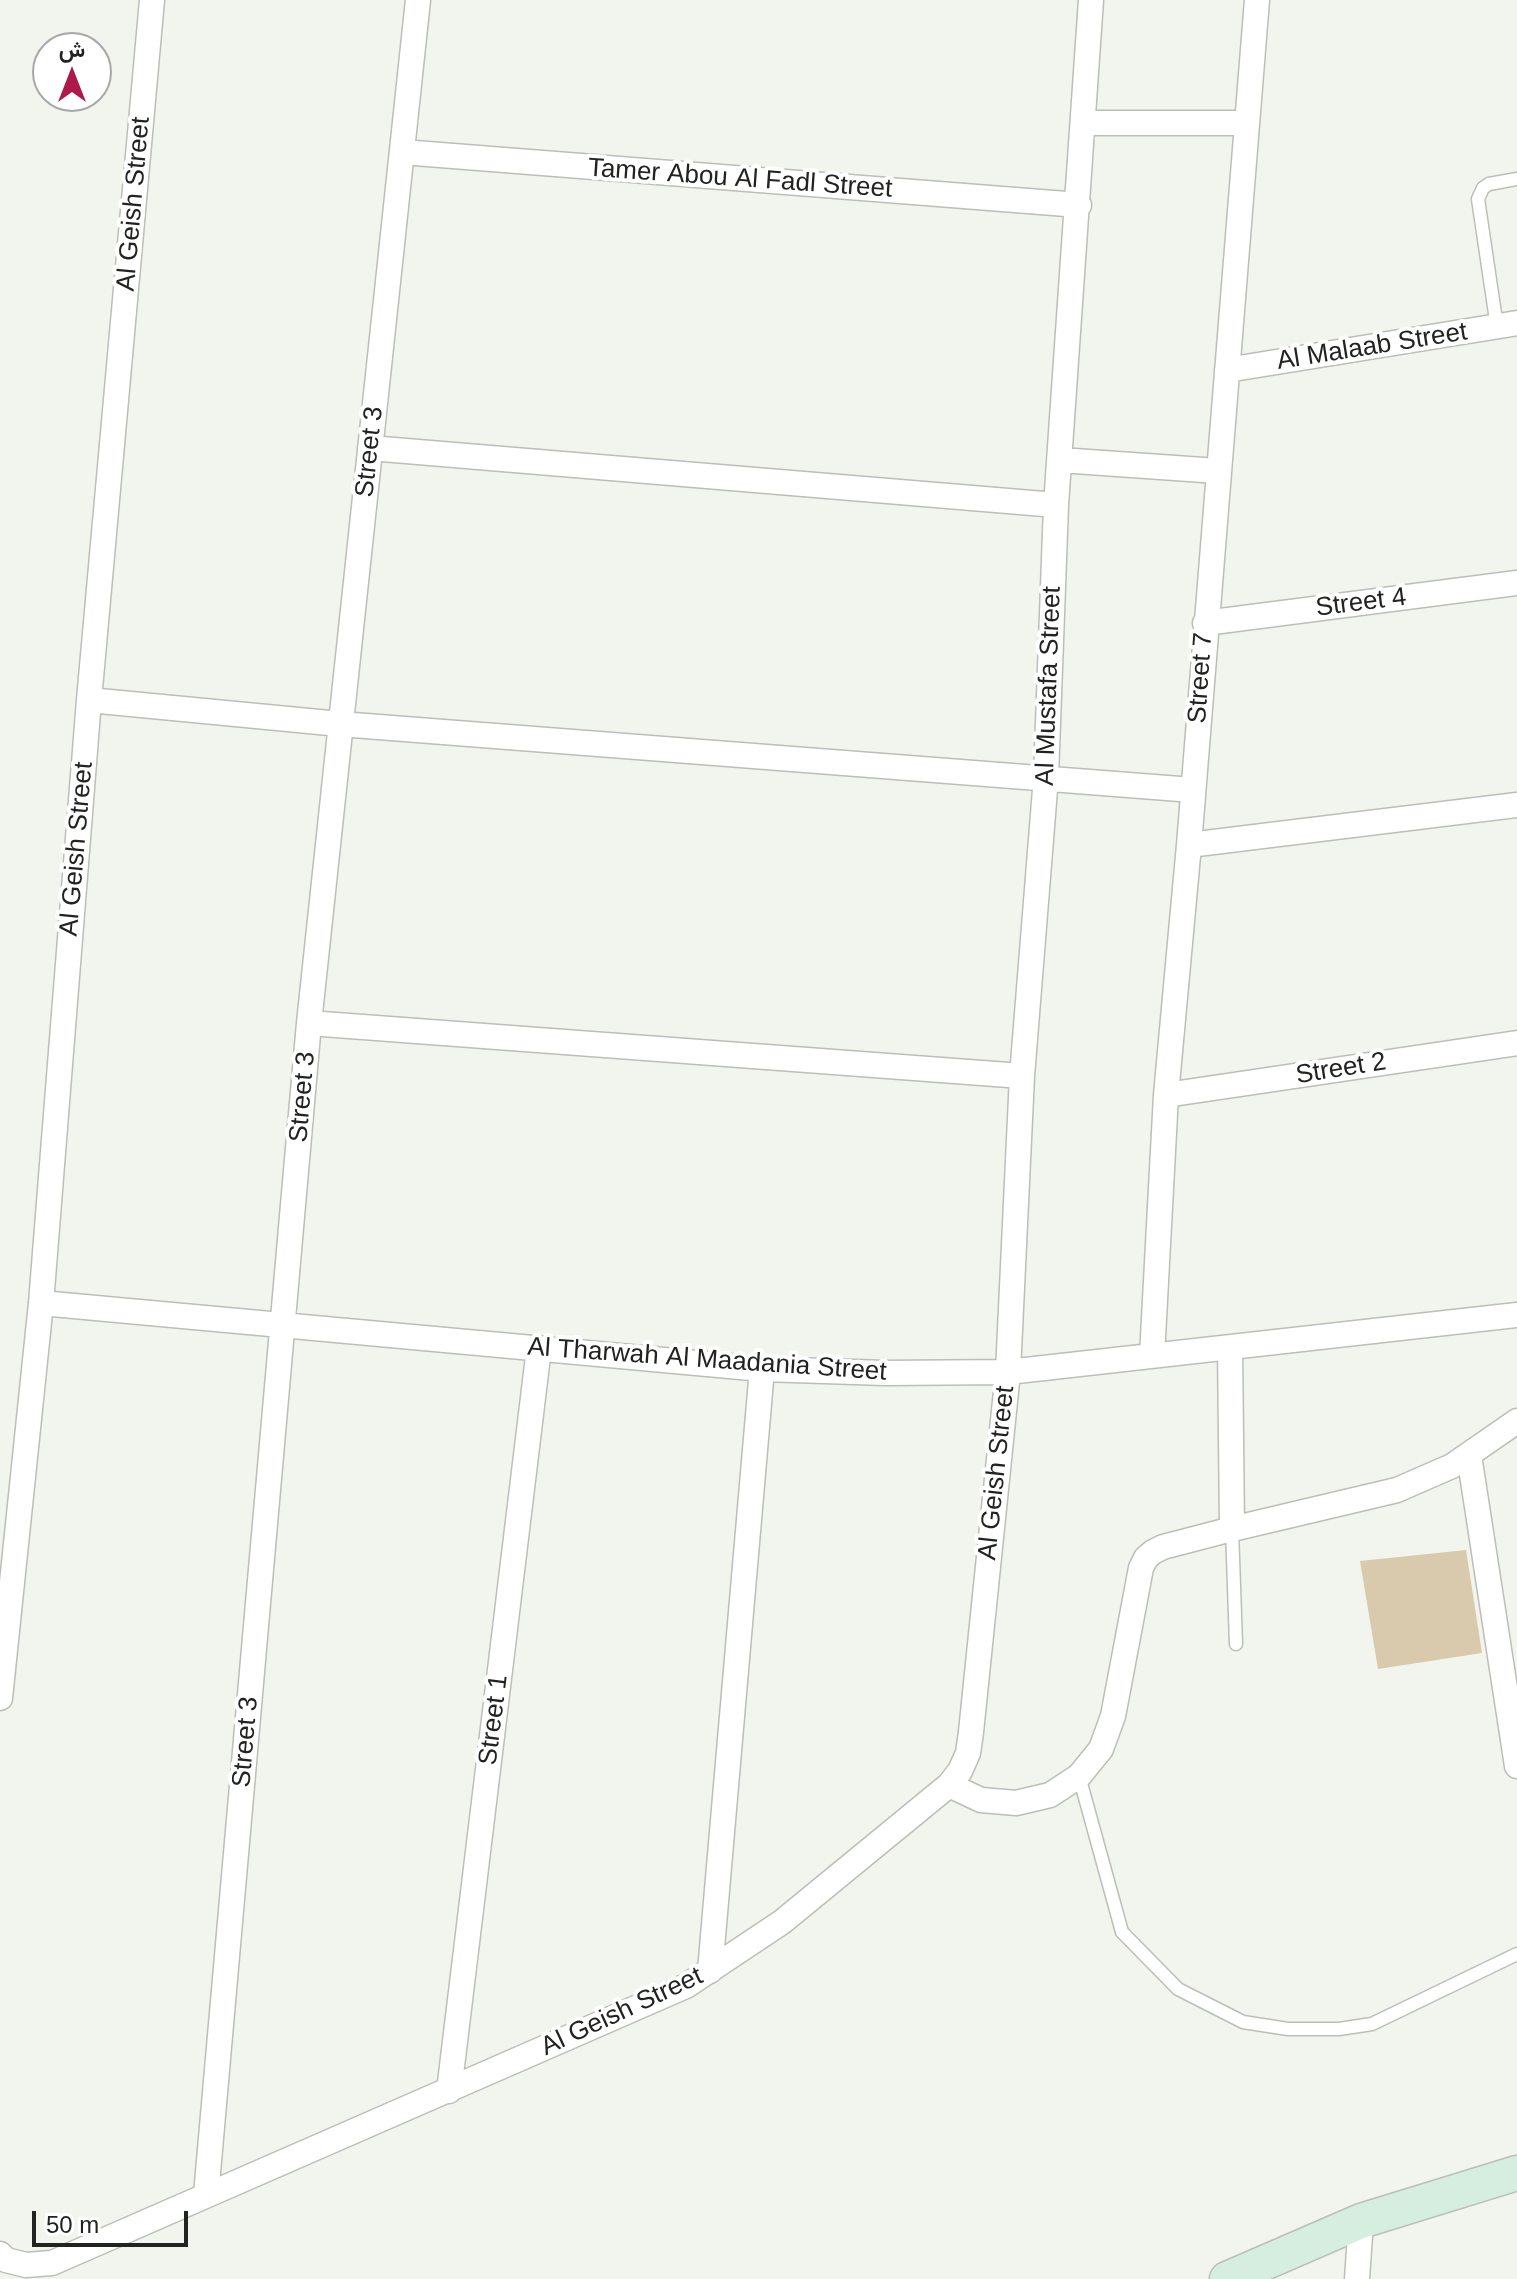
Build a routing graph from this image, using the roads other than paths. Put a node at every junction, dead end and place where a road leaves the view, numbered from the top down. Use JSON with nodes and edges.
{"nodes":[{"id":1,"x":152,"y":0,"type":"edge"},
{"id":2,"x":418,"y":0,"type":"edge"},
{"id":3,"x":1091,"y":0,"type":"edge"},
{"id":4,"x":1257,"y":0,"type":"edge"},
{"id":5,"x":1085,"y":123,"type":"junction"},
{"id":6,"x":1247,"y":123,"type":"junction"},
{"id":7,"x":402,"y":152,"type":"junction"},
{"id":8,"x":1517,"y":179,"type":"edge"},
{"id":9,"x":1079,"y":205,"type":"junction"},
{"id":10,"x":1507,"y":325,"type":"edge"},
{"id":11,"x":1227,"y":370,"type":"junction"},
{"id":12,"x":370,"y":448,"type":"junction"},
{"id":13,"x":1060,"y":460,"type":"junction"},
{"id":14,"x":1218,"y":471,"type":"junction"},
{"id":15,"x":1056,"y":505,"type":"junction"},
{"id":16,"x":1517,"y":583,"type":"edge"},
{"id":17,"x":1205,"y":623,"type":"junction"},
{"id":18,"x":89,"y":700,"type":"junction"},
{"id":19,"x":340,"y":724,"type":"junction"},
{"id":20,"x":1046,"y":777,"type":"junction"},
{"id":21,"x":1193,"y":790,"type":"junction"},
{"id":22,"x":1517,"y":805,"type":"edge"},
{"id":23,"x":1189,"y":845,"type":"junction"},
{"id":24,"x":309,"y":1023,"type":"junction"},
{"id":25,"x":1517,"y":1043,"type":"edge"},
{"id":26,"x":1022,"y":1076,"type":"junction"},
{"id":27,"x":1166,"y":1095,"type":"junction"},
{"id":28,"x":41,"y":1303,"type":"junction"},
{"id":29,"x":1517,"y":1315,"type":"edge"},
{"id":30,"x":282,"y":1325,"type":"junction"},
{"id":31,"x":1230,"y":1347,"type":"junction"},
{"id":32,"x":539,"y":1348,"type":"junction"},
{"id":33,"x":1152,"y":1356,"type":"junction"},
{"id":34,"x":762,"y":1369,"type":"junction"},
{"id":35,"x":1008,"y":1372,"type":"junction"},
{"id":36,"x":1517,"y":1421,"type":"edge"},
{"id":37,"x":1469,"y":1455,"type":"junction"},
{"id":38,"x":1232,"y":1529,"type":"junction"},
{"id":39,"x":1236,"y":1644,"type":"dead end"},
{"id":40,"x":0,"y":1698,"type":"edge"},
{"id":41,"x":1517,"y":1766,"type":"edge"},
{"id":42,"x":1079,"y":1776,"type":"junction"},
{"id":43,"x":949,"y":1785,"type":"junction"},
{"id":44,"x":1517,"y":1954,"type":"edge"},
{"id":45,"x":710,"y":1971,"type":"junction"},
{"id":46,"x":449,"y":2091,"type":"junction"},
{"id":47,"x":1517,"y":2173,"type":"edge"},
{"id":48,"x":206,"y":2195,"type":"junction"},
{"id":49,"x":1361,"y":2221,"type":"junction"},
{"id":50,"x":0,"y":2254,"type":"edge"},
{"id":51,"x":1227,"y":2279,"type":"edge"},
{"id":52,"x":1357,"y":2279,"type":"edge"}],
"edges":[{"from":1,"to":18,"type":"street","name":"Al Geish Street"},
{"from":2,"to":7,"type":"street","name":"Street 3"},
{"from":3,"to":5,"type":"street","name":"Al Mustafa Street"},
{"from":4,"to":6,"type":"street","name":"Street 7"},
{"from":5,"to":6,"type":"street"},
{"from":5,"to":9,"type":"street","name":"Al Mustafa Street"},
{"from":6,"to":11,"type":"street","name":"Street 7"},
{"from":7,"to":9,"type":"street","name":"Tamer Abou Al Fadl Street"},
{"from":7,"to":12,"type":"street","name":"Street 3"},
{"from":8,"to":10,"type":"lane"},
{"from":9,"to":13,"type":"street","name":"Al Mustafa Street"},
{"from":10,"to":11,"type":"street","name":"Al Malaab Street"},
{"from":11,"to":14,"type":"street","name":"Street 7"},
{"from":12,"to":15,"type":"street"},
{"from":12,"to":19,"type":"street","name":"Street 3"},
{"from":13,"to":14,"type":"street"},
{"from":13,"to":15,"type":"street","name":"Al Mustafa Street"},
{"from":14,"to":17,"type":"street","name":"Street 7"},
{"from":15,"to":20,"type":"street","name":"Al Mustafa Street"},
{"from":16,"to":17,"type":"street","name":"Street 4"},
{"from":17,"to":21,"type":"street","name":"Street 7"},
{"from":18,"to":19,"type":"street"},
{"from":18,"to":28,"type":"street","name":"Al Geish Street"},
{"from":19,"to":20,"type":"street"},
{"from":19,"to":24,"type":"street","name":"Street 3"},
{"from":20,"to":21,"type":"street"},
{"from":20,"to":26,"type":"street","name":"Al Mustafa Street"},
{"from":21,"to":23,"type":"street","name":"Street 7"},
{"from":22,"to":23,"type":"street"},
{"from":23,"to":27,"type":"street","name":"Street 7"},
{"from":24,"to":26,"type":"street"},
{"from":24,"to":30,"type":"street","name":"Street 3"},
{"from":25,"to":27,"type":"street","name":"Street 2"},
{"from":26,"to":35,"type":"street","name":"Al Mustafa Street"},
{"from":27,"to":33,"type":"street","name":"Street 7"},
{"from":28,"to":30,"type":"street","name":"Al Tharwah Al Maadania Street"},
{"from":28,"to":40,"type":"street","name":"Al Geish Street"},
{"from":29,"to":31,"type":"street","name":"Al Tharwah Al Maadania Street"},
{"from":30,"to":32,"type":"street","name":"Al Tharwah Al Maadania Street"},
{"from":30,"to":48,"type":"street","name":"Street 3"},
{"from":31,"to":33,"type":"street","name":"Al Tharwah Al Maadania Street"},
{"from":31,"to":38,"type":"street"},
{"from":32,"to":34,"type":"street","name":"Al Tharwah Al Maadania Street"},
{"from":32,"to":46,"type":"street","name":"Street 1"},
{"from":33,"to":35,"type":"street","name":"Al Tharwah Al Maadania Street"},
{"from":34,"to":35,"type":"street","name":"Al Tharwah Al Maadania Street"},
{"from":34,"to":45,"type":"street"},
{"from":35,"to":43,"type":"street","name":"Al Geish Street"},
{"from":36,"to":37,"type":"street"},
{"from":37,"to":38,"type":"street"},
{"from":37,"to":41,"type":"street"},
{"from":38,"to":39,"type":"lane"},
{"from":38,"to":42,"type":"street"},
{"from":42,"to":43,"type":"street"},
{"from":42,"to":44,"type":"lane"},
{"from":43,"to":45,"type":"street","name":"Al Geish Street"},
{"from":45,"to":46,"type":"street","name":"Al Geish Street"},
{"from":46,"to":48,"type":"street","name":"Al Geish Street"},
{"from":47,"to":49,"type":"street"},
{"from":48,"to":50,"type":"street","name":"Al Geish Street"},
{"from":49,"to":51,"type":"street"},
{"from":49,"to":52,"type":"street"}]}
